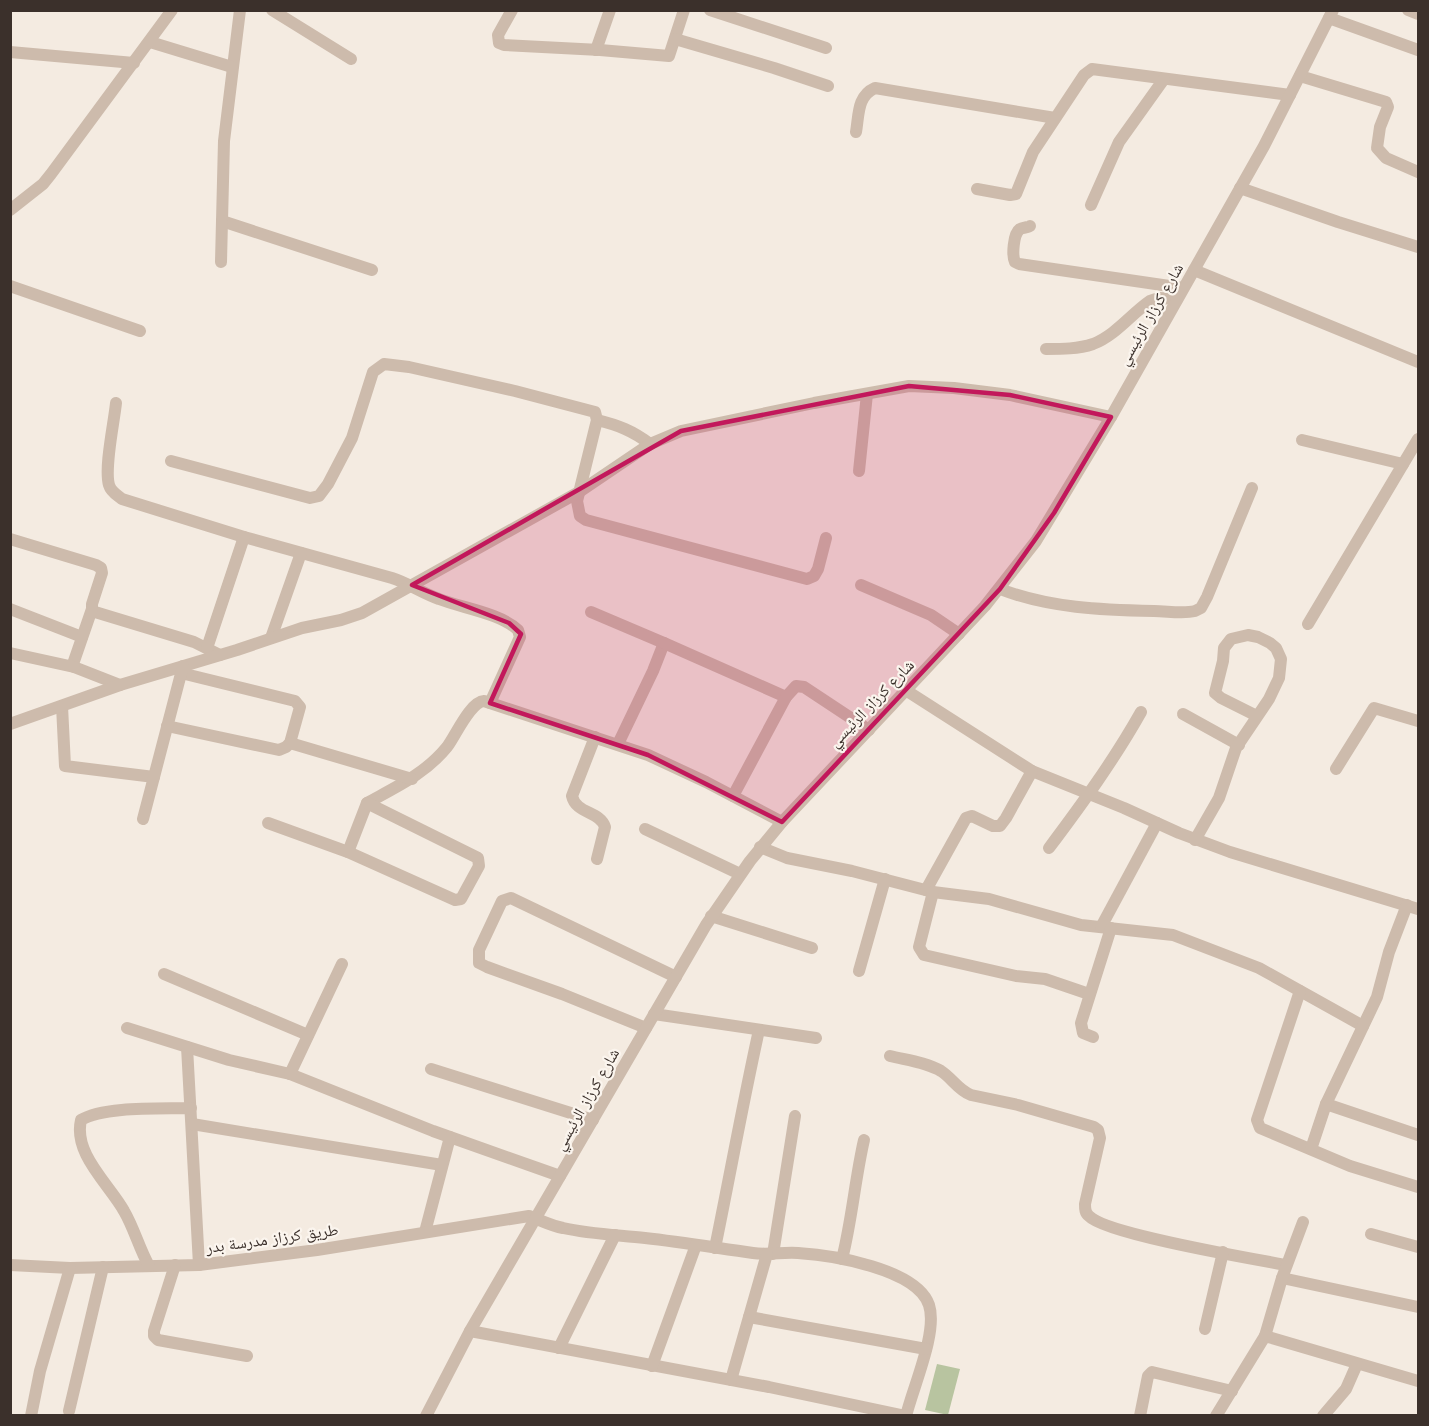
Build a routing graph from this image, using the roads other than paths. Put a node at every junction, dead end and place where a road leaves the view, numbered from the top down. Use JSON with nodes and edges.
{"nodes":[{"id":1,"x":172,"y":10,"type":"edge"},
{"id":2,"x":240,"y":10,"type":"edge"},
{"id":3,"x":272,"y":10,"type":"edge"},
{"id":4,"x":512,"y":10,"type":"edge"},
{"id":5,"x":610,"y":10,"type":"edge"},
{"id":6,"x":684,"y":10,"type":"edge"},
{"id":7,"x":710,"y":10,"type":"edge"},
{"id":8,"x":1408,"y":10,"type":"edge"},
{"id":9,"x":1331,"y":14,"type":"edge"},
{"id":10,"x":1419,"y":14,"type":"edge"},
{"id":11,"x":675,"y":39,"type":"junction"},
{"id":12,"x":150,"y":42,"type":"junction"},
{"id":13,"x":826,"y":48,"type":"dead end"},
{"id":14,"x":596,"y":50,"type":"junction"},
{"id":15,"x":1419,"y":50,"type":"edge"},
{"id":16,"x":10,"y":52,"type":"edge"},
{"id":17,"x":351,"y":59,"type":"dead end"},
{"id":18,"x":134,"y":63,"type":"junction"},
{"id":19,"x":232,"y":67,"type":"junction"},
{"id":20,"x":1300,"y":76,"type":"junction"},
{"id":21,"x":1164,"y":79,"type":"junction"},
{"id":22,"x":828,"y":86,"type":"dead end"},
{"id":23,"x":1290,"y":95,"type":"junction"},
{"id":24,"x":1055,"y":118,"type":"junction"},
{"id":25,"x":856,"y":132,"type":"dead end"},
{"id":26,"x":1419,"y":172,"type":"edge"},
{"id":27,"x":1240,"y":188,"type":"junction"},
{"id":28,"x":977,"y":189,"type":"dead end"},
{"id":29,"x":1091,"y":205,"type":"dead end"},
{"id":30,"x":10,"y":210,"type":"edge"},
{"id":31,"x":222,"y":221,"type":"junction"},
{"id":32,"x":1030,"y":226,"type":"dead end"},
{"id":33,"x":1419,"y":247,"type":"edge"},
{"id":34,"x":221,"y":262,"type":"dead end"},
{"id":35,"x":372,"y":270,"type":"dead end"},
{"id":36,"x":1194,"y":270,"type":"junction"},
{"id":37,"x":10,"y":286,"type":"edge"},
{"id":38,"x":1180,"y":294,"type":"junction"},
{"id":39,"x":140,"y":331,"type":"dead end"},
{"id":40,"x":1046,"y":349,"type":"dead end"},
{"id":41,"x":1419,"y":362,"type":"edge"},
{"id":42,"x":867,"y":394,"type":"junction"},
{"id":43,"x":116,"y":403,"type":"dead end"},
{"id":44,"x":1111,"y":417,"type":"junction"},
{"id":45,"x":597,"y":420,"type":"junction"},
{"id":46,"x":1419,"y":439,"type":"edge"},
{"id":47,"x":1302,"y":440,"type":"dead end"},
{"id":48,"x":650,"y":444,"type":"junction"},
{"id":49,"x":171,"y":461,"type":"dead end"},
{"id":50,"x":1404,"y":464,"type":"junction"},
{"id":51,"x":859,"y":471,"type":"dead end"},
{"id":52,"x":1252,"y":488,"type":"dead end"},
{"id":53,"x":579,"y":492,"type":"junction"},
{"id":54,"x":244,"y":537,"type":"junction"},
{"id":55,"x":826,"y":538,"type":"dead end"},
{"id":56,"x":10,"y":539,"type":"edge"},
{"id":57,"x":301,"y":553,"type":"junction"},
{"id":58,"x":412,"y":585,"type":"junction"},
{"id":59,"x":861,"y":585,"type":"dead end"},
{"id":60,"x":1000,"y":589,"type":"junction"},
{"id":61,"x":10,"y":609,"type":"edge"},
{"id":62,"x":92,"y":609,"type":"junction"},
{"id":63,"x":591,"y":612,"type":"dead end"},
{"id":64,"x":1308,"y":624,"type":"dead end"},
{"id":65,"x":959,"y":634,"type":"junction"},
{"id":66,"x":82,"y":637,"type":"junction"},
{"id":67,"x":271,"y":638,"type":"junction"},
{"id":68,"x":664,"y":643,"type":"junction"},
{"id":69,"x":207,"y":648,"type":"junction"},
{"id":70,"x":10,"y":653,"type":"edge"},
{"id":71,"x":220,"y":655,"type":"junction"},
{"id":72,"x":74,"y":667,"type":"junction"},
{"id":73,"x":182,"y":669,"type":"junction"},
{"id":74,"x":120,"y":685,"type":"junction"},
{"id":75,"x":907,"y":691,"type":"junction"},
{"id":76,"x":786,"y":697,"type":"junction"},
{"id":77,"x":490,"y":703,"type":"junction"},
{"id":78,"x":62,"y":706,"type":"junction"},
{"id":79,"x":1141,"y":712,"type":"dead end"},
{"id":80,"x":1183,"y":714,"type":"dead end"},
{"id":81,"x":1257,"y":716,"type":"junction"},
{"id":82,"x":1419,"y":722,"type":"edge"},
{"id":83,"x":10,"y":724,"type":"edge"},
{"id":84,"x":168,"y":726,"type":"junction"},
{"id":85,"x":869,"y":729,"type":"junction"},
{"id":86,"x":595,"y":737,"type":"junction"},
{"id":87,"x":290,"y":743,"type":"junction"},
{"id":88,"x":618,"y":744,"type":"junction"},
{"id":89,"x":1239,"y":745,"type":"junction"},
{"id":90,"x":1336,"y":769,"type":"dead end"},
{"id":91,"x":1032,"y":771,"type":"junction"},
{"id":92,"x":154,"y":777,"type":"junction"},
{"id":93,"x":412,"y":779,"type":"junction"},
{"id":94,"x":1090,"y":794,"type":"junction"},
{"id":95,"x":733,"y":796,"type":"junction"},
{"id":96,"x":367,"y":803,"type":"junction"},
{"id":97,"x":143,"y":819,"type":"dead end"},
{"id":98,"x":782,"y":822,"type":"junction"},
{"id":99,"x":1157,"y":823,"type":"junction"},
{"id":100,"x":268,"y":824,"type":"dead end"},
{"id":101,"x":645,"y":830,"type":"dead end"},
{"id":102,"x":1195,"y":840,"type":"junction"},
{"id":103,"x":760,"y":847,"type":"junction"},
{"id":104,"x":1049,"y":848,"type":"dead end"},
{"id":105,"x":348,"y":852,"type":"junction"},
{"id":106,"x":597,"y":859,"type":"dead end"},
{"id":107,"x":740,"y":874,"type":"junction"},
{"id":108,"x":885,"y":879,"type":"junction"},
{"id":109,"x":929,"y":891,"type":"junction"},
{"id":110,"x":1413,"y":907,"type":"edge"},
{"id":111,"x":711,"y":916,"type":"junction"},
{"id":112,"x":1106,"y":928,"type":"junction"},
{"id":113,"x":812,"y":948,"type":"dead end"},
{"id":114,"x":342,"y":964,"type":"dead end"},
{"id":115,"x":859,"y":970,"type":"dead end"},
{"id":116,"x":164,"y":974,"type":"dead end"},
{"id":117,"x":676,"y":977,"type":"junction"},
{"id":118,"x":1300,"y":991,"type":"junction"},
{"id":119,"x":1089,"y":994,"type":"junction"},
{"id":120,"x":654,"y":1014,"type":"junction"},
{"id":121,"x":1363,"y":1026,"type":"junction"},
{"id":122,"x":127,"y":1028,"type":"dead end"},
{"id":123,"x":646,"y":1028,"type":"junction"},
{"id":124,"x":759,"y":1030,"type":"junction"},
{"id":125,"x":308,"y":1035,"type":"junction"},
{"id":126,"x":1093,"y":1037,"type":"dead end"},
{"id":127,"x":816,"y":1038,"type":"dead end"},
{"id":128,"x":187,"y":1047,"type":"junction"},
{"id":129,"x":890,"y":1056,"type":"dead end"},
{"id":130,"x":431,"y":1069,"type":"dead end"},
{"id":131,"x":290,"y":1074,"type":"junction"},
{"id":132,"x":1326,"y":1104,"type":"junction"},
{"id":133,"x":191,"y":1108,"type":"junction"},
{"id":134,"x":795,"y":1116,"type":"dead end"},
{"id":135,"x":592,"y":1120,"type":"junction"},
{"id":136,"x":192,"y":1124,"type":"junction"},
{"id":137,"x":1419,"y":1135,"type":"edge"},
{"id":138,"x":450,"y":1137,"type":"junction"},
{"id":139,"x":864,"y":1140,"type":"dead end"},
{"id":140,"x":1311,"y":1149,"type":"junction"},
{"id":141,"x":442,"y":1165,"type":"junction"},
{"id":142,"x":560,"y":1176,"type":"junction"},
{"id":143,"x":1419,"y":1187,"type":"edge"},
{"id":144,"x":536,"y":1218,"type":"junction"},
{"id":145,"x":1303,"y":1222,"type":"dead end"},
{"id":146,"x":424,"y":1232,"type":"junction"},
{"id":147,"x":1371,"y":1234,"type":"dead end"},
{"id":148,"x":615,"y":1235,"type":"junction"},
{"id":149,"x":696,"y":1245,"type":"junction"},
{"id":150,"x":1419,"y":1247,"type":"edge"},
{"id":151,"x":716,"y":1248,"type":"junction"},
{"id":152,"x":1223,"y":1252,"type":"junction"},
{"id":153,"x":770,"y":1254,"type":"junction"},
{"id":154,"x":842,"y":1259,"type":"junction"},
{"id":155,"x":10,"y":1265,"type":"edge"},
{"id":156,"x":175,"y":1265,"type":"junction"},
{"id":157,"x":200,"y":1265,"type":"junction"},
{"id":158,"x":1286,"y":1265,"type":"junction"},
{"id":159,"x":149,"y":1266,"type":"junction"},
{"id":160,"x":103,"y":1267,"type":"junction"},
{"id":161,"x":70,"y":1268,"type":"junction"},
{"id":162,"x":1282,"y":1278,"type":"junction"},
{"id":163,"x":1419,"y":1307,"type":"edge"},
{"id":164,"x":749,"y":1317,"type":"junction"},
{"id":165,"x":1205,"y":1329,"type":"dead end"},
{"id":166,"x":470,"y":1331,"type":"junction"},
{"id":167,"x":1265,"y":1336,"type":"junction"},
{"id":168,"x":559,"y":1348,"type":"junction"},
{"id":169,"x":926,"y":1349,"type":"junction"},
{"id":170,"x":247,"y":1356,"type":"dead end"},
{"id":171,"x":1357,"y":1364,"type":"junction"},
{"id":172,"x":652,"y":1366,"type":"junction"},
{"id":173,"x":1418,"y":1378,"type":"edge"},
{"id":174,"x":730,"y":1380,"type":"junction"},
{"id":175,"x":1232,"y":1391,"type":"junction"},
{"id":176,"x":69,"y":1411,"type":"dead end"},
{"id":177,"x":861,"y":1411,"type":"edge"},
{"id":178,"x":31,"y":1416,"type":"edge"},
{"id":179,"x":426,"y":1416,"type":"edge"},
{"id":180,"x":906,"y":1416,"type":"edge"},
{"id":181,"x":1140,"y":1416,"type":"edge"},
{"id":182,"x":1216,"y":1416,"type":"edge"},
{"id":183,"x":1323,"y":1416,"type":"edge"}],
"edges":[{"from":1,"to":12,"type":"street"},
{"from":2,"to":19,"type":"street"},
{"from":3,"to":17,"type":"street"},
{"from":4,"to":14,"type":"street"},
{"from":5,"to":14,"type":"street"},
{"from":6,"to":11,"type":"street"},
{"from":7,"to":13,"type":"street"},
{"from":8,"to":10,"type":"street"},
{"from":9,"to":15,"type":"street"},
{"from":9,"to":20,"type":"street","name":"شارع كرزاز الرئيسي"},
{"from":11,"to":14,"type":"street"},
{"from":11,"to":22,"type":"street"},
{"from":12,"to":18,"type":"street"},
{"from":12,"to":19,"type":"street"},
{"from":16,"to":18,"type":"street"},
{"from":18,"to":30,"type":"street"},
{"from":19,"to":31,"type":"street"},
{"from":20,"to":23,"type":"street","name":"شارع كرزاز الرئيسي"},
{"from":20,"to":26,"type":"street"},
{"from":21,"to":23,"type":"street"},
{"from":21,"to":24,"type":"street"},
{"from":21,"to":29,"type":"street"},
{"from":23,"to":27,"type":"street","name":"شارع كرزاز الرئيسي"},
{"from":24,"to":25,"type":"street"},
{"from":24,"to":28,"type":"street"},
{"from":27,"to":33,"type":"street"},
{"from":27,"to":36,"type":"street","name":"شارع كرزاز الرئيسي"},
{"from":31,"to":34,"type":"street"},
{"from":31,"to":35,"type":"street"},
{"from":32,"to":38,"type":"street"},
{"from":36,"to":38,"type":"street","name":"شارع كرزاز الرئيسي"},
{"from":36,"to":41,"type":"street"},
{"from":37,"to":39,"type":"street"},
{"from":38,"to":40,"type":"street"},
{"from":38,"to":44,"type":"street","name":"شارع كرزاز الرئيسي"},
{"from":42,"to":44,"type":"street"},
{"from":42,"to":48,"type":"street"},
{"from":42,"to":51,"type":"street"},
{"from":43,"to":54,"type":"street"},
{"from":44,"to":60,"type":"street","name":"شارع كرزاز الرئيسي"},
{"from":45,"to":48,"type":"street"},
{"from":45,"to":49,"type":"street"},
{"from":45,"to":53,"type":"street"},
{"from":46,"to":50,"type":"street"},
{"from":47,"to":50,"type":"street"},
{"from":48,"to":53,"type":"street"},
{"from":50,"to":64,"type":"street"},
{"from":52,"to":60,"type":"street"},
{"from":53,"to":55,"type":"street"},
{"from":53,"to":58,"type":"street"},
{"from":54,"to":57,"type":"street"},
{"from":54,"to":69,"type":"street"},
{"from":56,"to":62,"type":"street"},
{"from":57,"to":58,"type":"street"},
{"from":57,"to":67,"type":"street"},
{"from":58,"to":67,"type":"street"},
{"from":58,"to":77,"type":"street"},
{"from":59,"to":65,"type":"street"},
{"from":60,"to":65,"type":"street","name":"شارع كرزاز الرئيسي"},
{"from":61,"to":66,"type":"street"},
{"from":62,"to":66,"type":"street"},
{"from":62,"to":69,"type":"street"},
{"from":63,"to":68,"type":"street"},
{"from":65,"to":75,"type":"street","name":"شارع كرزاز الرئيسي"},
{"from":66,"to":72,"type":"street"},
{"from":67,"to":71,"type":"street"},
{"from":68,"to":76,"type":"street"},
{"from":68,"to":88,"type":"street"},
{"from":69,"to":71,"type":"street"},
{"from":70,"to":72,"type":"street"},
{"from":71,"to":73,"type":"street"},
{"from":72,"to":74,"type":"street"},
{"from":73,"to":74,"type":"street"},
{"from":73,"to":84,"type":"street"},
{"from":73,"to":87,"type":"street"},
{"from":74,"to":78,"type":"street"},
{"from":75,"to":85,"type":"street","name":"شارع كرزاز الرئيسي"},
{"from":75,"to":91,"type":"street"},
{"from":76,"to":85,"type":"street"},
{"from":76,"to":95,"type":"street"},
{"from":77,"to":86,"type":"street"},
{"from":77,"to":93,"type":"street"},
{"from":78,"to":83,"type":"street"},
{"from":78,"to":92,"type":"street"},
{"from":79,"to":94,"type":"street"},
{"from":80,"to":89,"type":"street"},
{"from":81,"to":81,"type":"street"},
{"from":81,"to":89,"type":"street"},
{"from":82,"to":90,"type":"street"},
{"from":84,"to":87,"type":"street"},
{"from":84,"to":92,"type":"street"},
{"from":85,"to":98,"type":"street","name":"شارع كرزاز الرئيسي"},
{"from":86,"to":88,"type":"street"},
{"from":86,"to":106,"type":"street"},
{"from":87,"to":93,"type":"street"},
{"from":88,"to":95,"type":"street"},
{"from":89,"to":102,"type":"street"},
{"from":91,"to":94,"type":"street"},
{"from":91,"to":109,"type":"street"},
{"from":92,"to":97,"type":"street"},
{"from":93,"to":96,"type":"street"},
{"from":94,"to":99,"type":"street"},
{"from":94,"to":104,"type":"street"},
{"from":95,"to":98,"type":"street"},
{"from":96,"to":105,"type":"street"},
{"from":96,"to":105,"type":"street"},
{"from":98,"to":103,"type":"street","name":"شارع كرزاز الرئيسي"},
{"from":99,"to":102,"type":"street"},
{"from":99,"to":112,"type":"street"},
{"from":100,"to":105,"type":"street"},
{"from":101,"to":107,"type":"street"},
{"from":102,"to":110,"type":"street"},
{"from":103,"to":107,"type":"street","name":"شارع كرزاز الرئيسي"},
{"from":103,"to":108,"type":"street"},
{"from":107,"to":111,"type":"street","name":"شارع كرزاز الرئيسي"},
{"from":108,"to":109,"type":"street"},
{"from":108,"to":115,"type":"street"},
{"from":109,"to":112,"type":"street"},
{"from":109,"to":119,"type":"street"},
{"from":110,"to":121,"type":"street"},
{"from":111,"to":113,"type":"street"},
{"from":111,"to":117,"type":"street","name":"شارع كرزاز الرئيسي"},
{"from":112,"to":118,"type":"street"},
{"from":112,"to":119,"type":"street"},
{"from":114,"to":125,"type":"street"},
{"from":116,"to":125,"type":"street"},
{"from":117,"to":120,"type":"street","name":"شارع كرزاز الرئيسي"},
{"from":117,"to":123,"type":"street"},
{"from":118,"to":121,"type":"street"},
{"from":118,"to":140,"type":"street"},
{"from":119,"to":126,"type":"street"},
{"from":120,"to":123,"type":"street","name":"شارع كرزاز الرئيسي"},
{"from":120,"to":124,"type":"street"},
{"from":121,"to":132,"type":"street"},
{"from":122,"to":128,"type":"street"},
{"from":123,"to":135,"type":"street","name":"شارع كرزاز الرئيسي"},
{"from":124,"to":127,"type":"street"},
{"from":124,"to":151,"type":"street"},
{"from":125,"to":131,"type":"street"},
{"from":128,"to":131,"type":"street"},
{"from":128,"to":133,"type":"street"},
{"from":129,"to":152,"type":"street"},
{"from":130,"to":135,"type":"street"},
{"from":131,"to":138,"type":"street"},
{"from":132,"to":137,"type":"street"},
{"from":132,"to":140,"type":"street"},
{"from":133,"to":136,"type":"street"},
{"from":133,"to":159,"type":"street"},
{"from":134,"to":153,"type":"street"},
{"from":135,"to":142,"type":"street","name":"شارع كرزاز الرئيسي"},
{"from":136,"to":141,"type":"street"},
{"from":136,"to":157,"type":"street"},
{"from":138,"to":141,"type":"street"},
{"from":138,"to":142,"type":"street"},
{"from":139,"to":154,"type":"street"},
{"from":140,"to":143,"type":"street"},
{"from":141,"to":146,"type":"street"},
{"from":142,"to":144,"type":"street","name":"شارع كرزاز الرئيسي"},
{"from":144,"to":146,"type":"street","name":"طريق كرزاز مدرسة بدر"},
{"from":144,"to":148,"type":"street"},
{"from":144,"to":166,"type":"street","name":"شارع كرزاز الرئيسي"},
{"from":145,"to":158,"type":"street"},
{"from":146,"to":157,"type":"street","name":"طريق كرزاز مدرسة بدر"},
{"from":147,"to":150,"type":"street"},
{"from":148,"to":149,"type":"street"},
{"from":148,"to":168,"type":"street"},
{"from":149,"to":151,"type":"street"},
{"from":149,"to":172,"type":"street"},
{"from":151,"to":153,"type":"street"},
{"from":152,"to":158,"type":"street"},
{"from":152,"to":165,"type":"street"},
{"from":153,"to":154,"type":"street"},
{"from":153,"to":164,"type":"street"},
{"from":154,"to":169,"type":"street"},
{"from":155,"to":161,"type":"street","name":"طريق كرزاز مدرسة بدر"},
{"from":156,"to":157,"type":"street","name":"طريق كرزاز مدرسة بدر"},
{"from":156,"to":159,"type":"street","name":"طريق كرزاز مدرسة بدر"},
{"from":156,"to":170,"type":"street"},
{"from":158,"to":162,"type":"street"},
{"from":159,"to":160,"type":"street","name":"طريق كرزاز مدرسة بدر"},
{"from":160,"to":161,"type":"street","name":"طريق كرزاز مدرسة بدر"},
{"from":160,"to":176,"type":"street"},
{"from":161,"to":178,"type":"street"},
{"from":162,"to":163,"type":"street"},
{"from":162,"to":167,"type":"street"},
{"from":164,"to":169,"type":"street"},
{"from":164,"to":174,"type":"street"},
{"from":166,"to":168,"type":"street"},
{"from":166,"to":179,"type":"street","name":"شارع كرزاز الرئيسي"},
{"from":167,"to":171,"type":"street"},
{"from":167,"to":175,"type":"street"},
{"from":168,"to":172,"type":"street"},
{"from":169,"to":180,"type":"street"},
{"from":171,"to":173,"type":"street"},
{"from":171,"to":183,"type":"street"},
{"from":172,"to":174,"type":"street"},
{"from":174,"to":177,"type":"street"},
{"from":175,"to":181,"type":"street"},
{"from":175,"to":182,"type":"street"},
{"from":177,"to":180,"type":"street"}]}
